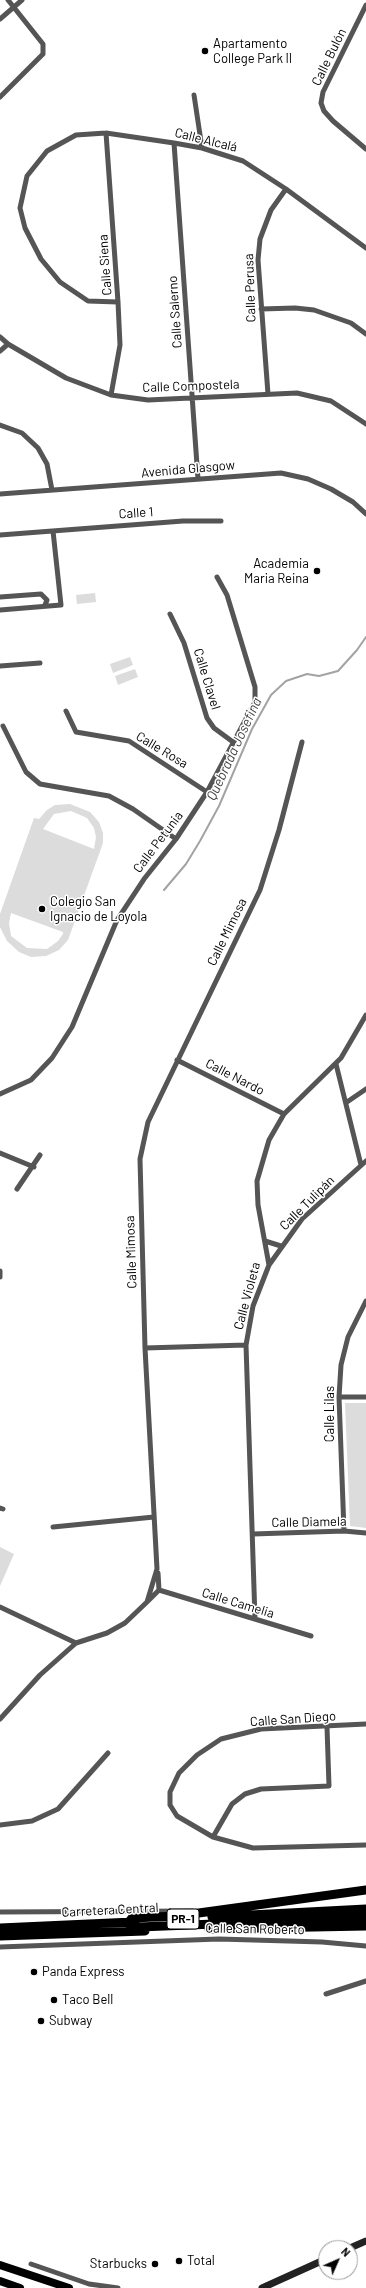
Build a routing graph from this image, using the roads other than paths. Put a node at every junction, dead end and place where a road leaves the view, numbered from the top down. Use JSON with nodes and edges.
{"nodes":[{"id":1,"x":8,"y":0,"type":"edge"},
{"id":2,"x":22,"y":0,"type":"edge"},
{"id":3,"x":366,"y":5,"type":"edge"},
{"id":4,"x":14,"y":7,"type":"junction"},
{"id":5,"x":0,"y":19,"type":"edge"},
{"id":6,"x":194,"y":95,"type":"dead end"},
{"id":7,"x":0,"y":98,"type":"edge"},
{"id":8,"x":106,"y":133,"type":"junction"},
{"id":9,"x":174,"y":143,"type":"junction"},
{"id":10,"x":202,"y":148,"type":"junction"},
{"id":11,"x":366,"y":149,"type":"edge"},
{"id":12,"x":286,"y":188,"type":"junction"},
{"id":13,"x":366,"y":248,"type":"edge"},
{"id":14,"x":118,"y":302,"type":"junction"},
{"id":15,"x":261,"y":309,"type":"junction"},
{"id":16,"x":366,"y":334,"type":"edge"},
{"id":17,"x":0,"y":337,"type":"edge"},
{"id":18,"x":8,"y":344,"type":"junction"},
{"id":19,"x":0,"y":351,"type":"edge"},
{"id":20,"x":268,"y":394,"type":"junction"},
{"id":21,"x":111,"y":395,"type":"junction"},
{"id":22,"x":192,"y":399,"type":"junction"},
{"id":23,"x":366,"y":424,"type":"edge"},
{"id":24,"x":0,"y":425,"type":"edge"},
{"id":25,"x":198,"y":479,"type":"junction"},
{"id":26,"x":52,"y":490,"type":"junction"},
{"id":27,"x":0,"y":494,"type":"edge"},
{"id":28,"x":366,"y":514,"type":"edge"},
{"id":29,"x":221,"y":521,"type":"dead end"},
{"id":30,"x":53,"y":531,"type":"junction"},
{"id":31,"x":0,"y":535,"type":"edge"},
{"id":32,"x":216,"y":577,"type":"dead end"},
{"id":33,"x":0,"y":597,"type":"edge"},
{"id":34,"x":44,"y":605,"type":"junction"},
{"id":35,"x":0,"y":610,"type":"edge"},
{"id":36,"x":170,"y":614,"type":"dead end"},
{"id":37,"x":40,"y":663,"type":"dead end"},
{"id":38,"x":0,"y":666,"type":"edge"},
{"id":39,"x":66,"y":711,"type":"dead end"},
{"id":40,"x":3,"y":726,"type":"dead end"},
{"id":41,"x":233,"y":742,"type":"junction"},
{"id":42,"x":302,"y":742,"type":"dead end"},
{"id":43,"x":207,"y":792,"type":"junction"},
{"id":44,"x":176,"y":839,"type":"junction"},
{"id":45,"x":366,"y":1015,"type":"edge"},
{"id":46,"x":177,"y":1060,"type":"junction"},
{"id":47,"x":336,"y":1064,"type":"junction"},
{"id":48,"x":366,"y":1089,"type":"edge"},
{"id":49,"x":0,"y":1094,"type":"edge"},
{"id":50,"x":347,"y":1102,"type":"junction"},
{"id":51,"x":284,"y":1114,"type":"junction"},
{"id":52,"x":0,"y":1153,"type":"edge"},
{"id":53,"x":40,"y":1155,"type":"dead end"},
{"id":54,"x":366,"y":1161,"type":"edge"},
{"id":55,"x":361,"y":1165,"type":"junction"},
{"id":56,"x":34,"y":1167,"type":"junction"},
{"id":57,"x":17,"y":1189,"type":"dead end"},
{"id":58,"x":265,"y":1241,"type":"junction"},
{"id":59,"x":281,"y":1246,"type":"junction"},
{"id":60,"x":269,"y":1265,"type":"junction"},
{"id":61,"x":0,"y":1271,"type":"edge"},
{"id":62,"x":0,"y":1276,"type":"edge"},
{"id":63,"x":366,"y":1301,"type":"edge"},
{"id":64,"x":246,"y":1345,"type":"junction"},
{"id":65,"x":145,"y":1348,"type":"junction"},
{"id":66,"x":366,"y":1396,"type":"edge"},
{"id":67,"x":339,"y":1397,"type":"junction"},
{"id":68,"x":154,"y":1517,"type":"junction"},
{"id":69,"x":53,"y":1527,"type":"dead end"},
{"id":70,"x":344,"y":1531,"type":"junction"},
{"id":71,"x":366,"y":1533,"type":"edge"},
{"id":72,"x":253,"y":1534,"type":"junction"},
{"id":73,"x":157,"y":1570,"type":"junction"},
{"id":74,"x":159,"y":1590,"type":"junction"},
{"id":75,"x":147,"y":1602,"type":"junction"},
{"id":76,"x":0,"y":1607,"type":"edge"},
{"id":77,"x":255,"y":1619,"type":"junction"},
{"id":78,"x":311,"y":1636,"type":"dead end"},
{"id":79,"x":76,"y":1643,"type":"junction"},
{"id":80,"x":0,"y":1719,"type":"edge"},
{"id":81,"x":366,"y":1724,"type":"edge"},
{"id":82,"x":327,"y":1727,"type":"junction"},
{"id":83,"x":108,"y":1753,"type":"dead end"},
{"id":84,"x":0,"y":1825,"type":"edge"},
{"id":85,"x":213,"y":1837,"type":"junction"},
{"id":86,"x":366,"y":1844,"type":"edge"},
{"id":87,"x":366,"y":1890,"type":"edge"},
{"id":88,"x":0,"y":1909,"type":"edge"},
{"id":89,"x":366,"y":1909,"type":"edge"},
{"id":90,"x":0,"y":1912,"type":"edge"},
{"id":91,"x":198,"y":1913,"type":"junction"},
{"id":92,"x":366,"y":1918,"type":"edge"},
{"id":93,"x":128,"y":1922,"type":"junction"},
{"id":94,"x":366,"y":1926,"type":"edge"},
{"id":95,"x":0,"y":1928,"type":"edge"},
{"id":96,"x":0,"y":1936,"type":"edge"},
{"id":97,"x":366,"y":1946,"type":"edge"},
{"id":98,"x":0,"y":1947,"type":"edge"},
{"id":99,"x":366,"y":1981,"type":"edge"},
{"id":100,"x":326,"y":1994,"type":"dead end"},
{"id":101,"x":318,"y":2263,"type":"edge"},
{"id":102,"x":30,"y":2264,"type":"dead end"},
{"id":103,"x":0,"y":2265,"type":"edge"},
{"id":104,"x":0,"y":2281,"type":"edge"},
{"id":105,"x":20,"y":2288,"type":"edge"},
{"id":106,"x":69,"y":2288,"type":"edge"},
{"id":107,"x":118,"y":2288,"type":"edge"},
{"id":108,"x":262,"y":2288,"type":"edge"}],
"edges":[{"from":1,"to":4,"type":"street"},
{"from":2,"to":4,"type":"street"},
{"from":3,"to":11,"type":"street","name":"Calle Bulón"},
{"from":4,"to":5,"type":"street"},
{"from":4,"to":7,"type":"street"},
{"from":6,"to":10,"type":"street"},
{"from":8,"to":9,"type":"street","name":"Calle Alcalá"},
{"from":8,"to":14,"type":"street","name":"Calle Siena"},
{"from":8,"to":14,"type":"street","name":"Calle Alcalá"},
{"from":9,"to":10,"type":"street","name":"Calle Alcalá"},
{"from":9,"to":22,"type":"street","name":"Calle Salerno"},
{"from":10,"to":12,"type":"street","name":"Calle Alcalá"},
{"from":12,"to":13,"type":"street","name":"Calle Alcalá"},
{"from":12,"to":15,"type":"street","name":"Calle Perusa"},
{"from":14,"to":21,"type":"street","name":"Calle Siena"},
{"from":15,"to":16,"type":"street"},
{"from":15,"to":20,"type":"street","name":"Calle Perusa"},
{"from":17,"to":18,"type":"street","name":"Calle Compostela"},
{"from":18,"to":19,"type":"street"},
{"from":18,"to":21,"type":"street","name":"Calle Compostela"},
{"from":20,"to":22,"type":"street","name":"Calle Compostela"},
{"from":20,"to":23,"type":"street","name":"Calle Compostela"},
{"from":21,"to":22,"type":"street","name":"Calle Compostela"},
{"from":22,"to":25,"type":"street","name":"Calle Salerno"},
{"from":24,"to":26,"type":"street"},
{"from":25,"to":26,"type":"street","name":"Avenida Glasgow"},
{"from":25,"to":28,"type":"street","name":"Avenida Glasgow"},
{"from":26,"to":27,"type":"street","name":"Avenida Glasgow"},
{"from":29,"to":30,"type":"street","name":"Calle 1"},
{"from":30,"to":31,"type":"street","name":"Calle 1"},
{"from":30,"to":34,"type":"street"},
{"from":32,"to":41,"type":"street","name":"Calle Petunia"},
{"from":33,"to":34,"type":"street"},
{"from":34,"to":35,"type":"street"},
{"from":36,"to":41,"type":"street","name":"Calle Clavel"},
{"from":37,"to":38,"type":"street"},
{"from":39,"to":43,"type":"street","name":"Calle Rosa"},
{"from":40,"to":44,"type":"street"},
{"from":41,"to":43,"type":"street","name":"Calle Petunia"},
{"from":42,"to":46,"type":"street","name":"Calle Mimosa"},
{"from":43,"to":44,"type":"street","name":"Calle Petunia"},
{"from":44,"to":49,"type":"street","name":"Calle Petunia"},
{"from":45,"to":47,"type":"street","name":"Calle Violeta"},
{"from":46,"to":51,"type":"street","name":"Calle Nardo"},
{"from":46,"to":65,"type":"street","name":"Calle Mimosa"},
{"from":47,"to":50,"type":"street"},
{"from":47,"to":51,"type":"street","name":"Calle Violeta"},
{"from":48,"to":50,"type":"street"},
{"from":50,"to":55,"type":"street"},
{"from":51,"to":58,"type":"street","name":"Calle Violeta"},
{"from":52,"to":56,"type":"street"},
{"from":53,"to":56,"type":"street"},
{"from":54,"to":55,"type":"street","name":"Calle Tulipán"},
{"from":55,"to":59,"type":"street","name":"Calle Tulipán"},
{"from":56,"to":57,"type":"street"},
{"from":58,"to":59,"type":"street"},
{"from":58,"to":60,"type":"street","name":"Calle Violeta"},
{"from":59,"to":60,"type":"street","name":"Calle Tulipán"},
{"from":60,"to":64,"type":"street","name":"Calle Violeta"},
{"from":61,"to":62,"type":"street"},
{"from":63,"to":67,"type":"street","name":"Calle Lilas"},
{"from":64,"to":65,"type":"street"},
{"from":64,"to":72,"type":"street","name":"Calle Violeta"},
{"from":65,"to":68,"type":"street","name":"Calle Mimosa"},
{"from":66,"to":67,"type":"street"},
{"from":67,"to":70,"type":"street","name":"Calle Lilas"},
{"from":68,"to":69,"type":"street"},
{"from":68,"to":73,"type":"street","name":"Calle Mimosa"},
{"from":70,"to":71,"type":"street","name":"Calle Diamela"},
{"from":70,"to":72,"type":"street","name":"Calle Diamela"},
{"from":72,"to":77,"type":"street","name":"Calle Violeta"},
{"from":73,"to":74,"type":"street"},
{"from":73,"to":75,"type":"street","name":"Calle Mimosa"},
{"from":74,"to":75,"type":"street"},
{"from":74,"to":77,"type":"street","name":"Calle Camelia"},
{"from":75,"to":79,"type":"street"},
{"from":76,"to":79,"type":"street"},
{"from":77,"to":78,"type":"street","name":"Calle Camelia"},
{"from":79,"to":80,"type":"street"},
{"from":81,"to":82,"type":"street","name":"Calle San Diego"},
{"from":82,"to":85,"type":"street"},
{"from":82,"to":85,"type":"street","name":"Calle San Diego"},
{"from":83,"to":84,"type":"street"},
{"from":85,"to":86,"type":"street","name":"Calle San Diego"},
{"from":87,"to":91,"type":"highway"},
{"from":88,"to":90,"type":"street"},
{"from":89,"to":93,"type":"highway","name":"Carretera Central","number":"PR-1"},
{"from":90,"to":91,"type":"street"},
{"from":91,"to":93,"type":"highway"},
{"from":92,"to":93,"type":"highway"},
{"from":93,"to":95,"type":"highway","name":"Carretera Central","number":"PR-1"},
{"from":94,"to":96,"type":"highway","name":"Carretera Central","number":"PR-1"},
{"from":97,"to":98,"type":"street","name":"Calle San Roberto"},
{"from":99,"to":100,"type":"street"},
{"from":101,"to":108,"type":"street"},
{"from":102,"to":107,"type":"street"},
{"from":103,"to":106,"type":"main road"},
{"from":104,"to":105,"type":"main road"}]}
